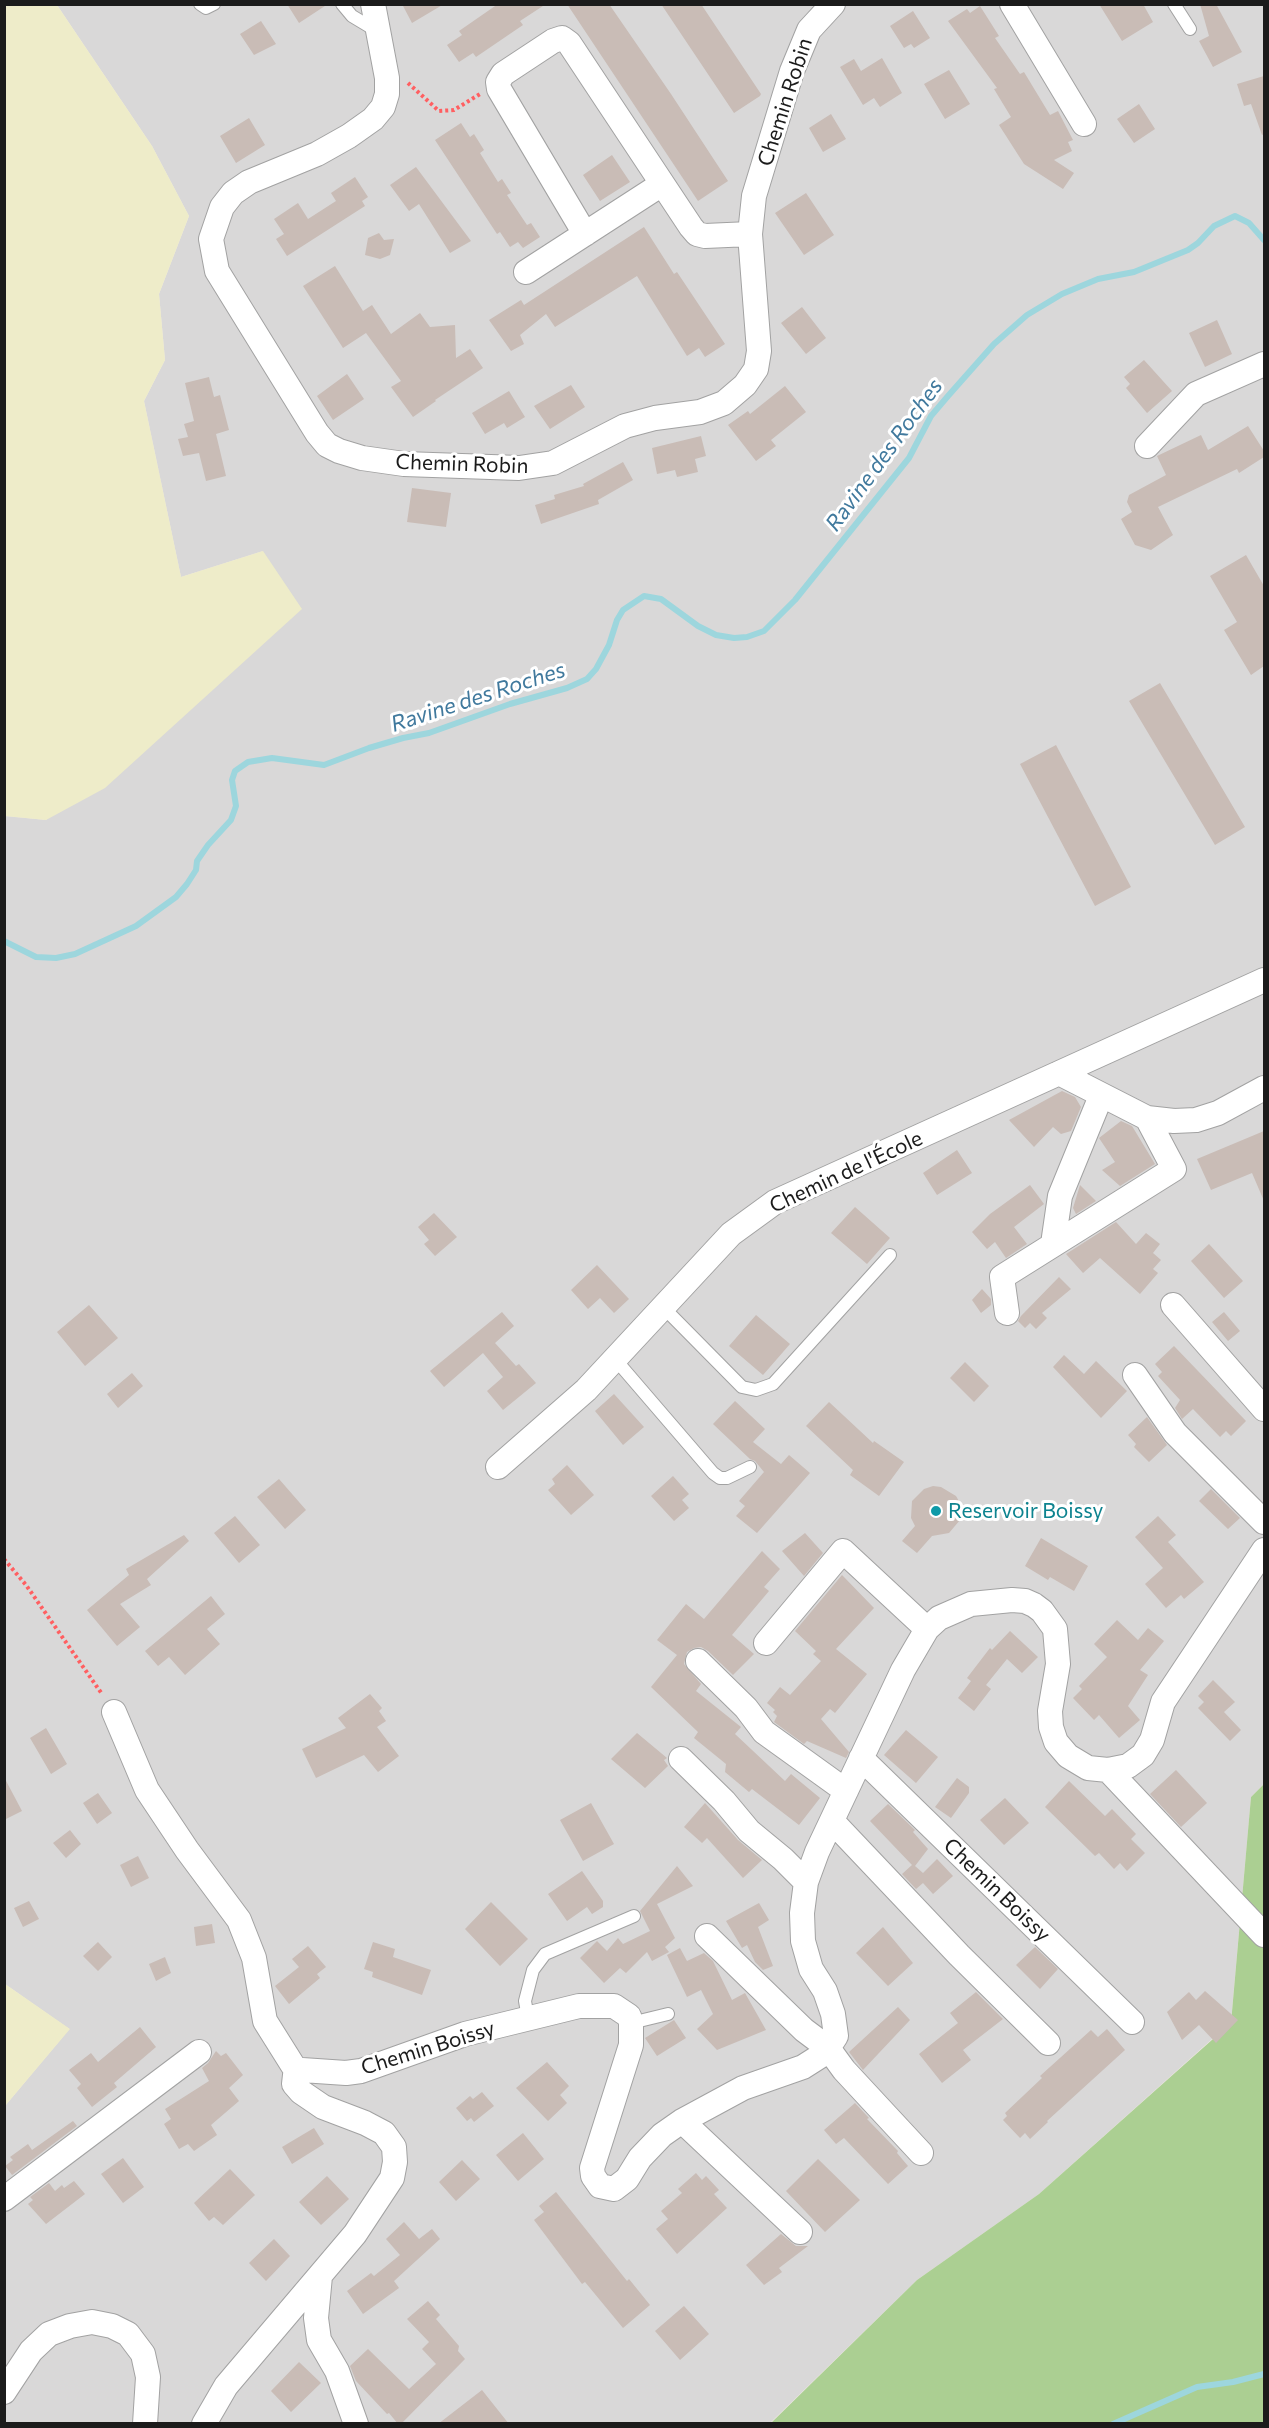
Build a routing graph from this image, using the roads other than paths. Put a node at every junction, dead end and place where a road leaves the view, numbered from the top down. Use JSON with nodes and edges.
{"nodes":[{"id":1,"x":200,"y":4,"type":"edge"},
{"id":2,"x":214,"y":4,"type":"edge"},
{"id":3,"x":342,"y":4,"type":"edge"},
{"id":4,"x":373,"y":4,"type":"edge"},
{"id":5,"x":833,"y":4,"type":"edge"},
{"id":6,"x":1012,"y":4,"type":"edge"},
{"id":7,"x":1174,"y":4,"type":"edge"},
{"id":8,"x":1190,"y":29,"type":"dead end"},
{"id":9,"x":378,"y":31,"type":"junction"},
{"id":10,"x":1084,"y":124,"type":"dead end"},
{"id":11,"x":662,"y":184,"type":"junction"},
{"id":12,"x":585,"y":234,"type":"junction"},
{"id":13,"x":750,"y":234,"type":"junction"},
{"id":14,"x":526,"y":272,"type":"dead end"},
{"id":15,"x":1264,"y":364,"type":"edge"},
{"id":16,"x":1147,"y":446,"type":"dead end"},
{"id":17,"x":1264,"y":980,"type":"edge"},
{"id":18,"x":1059,"y":1073,"type":"junction"},
{"id":19,"x":1264,"y":1088,"type":"edge"},
{"id":20,"x":1101,"y":1096,"type":"junction"},
{"id":21,"x":1147,"y":1118,"type":"junction"},
{"id":22,"x":1053,"y":1244,"type":"junction"},
{"id":23,"x":890,"y":1256,"type":"dead end"},
{"id":24,"x":1173,"y":1305,"type":"dead end"},
{"id":25,"x":663,"y":1307,"type":"junction"},
{"id":26,"x":1007,"y":1313,"type":"dead end"},
{"id":27,"x":615,"y":1359,"type":"junction"},
{"id":28,"x":1135,"y":1375,"type":"dead end"},
{"id":29,"x":1264,"y":1409,"type":"edge"},
{"id":30,"x":498,"y":1467,"type":"dead end"},
{"id":31,"x":750,"y":1467,"type":"dead end"},
{"id":32,"x":1264,"y":1522,"type":"edge"},
{"id":33,"x":1264,"y":1550,"type":"edge"},
{"id":34,"x":927,"y":1629,"type":"junction"},
{"id":35,"x":766,"y":1643,"type":"dead end"},
{"id":36,"x":698,"y":1661,"type":"dead end"},
{"id":37,"x":114,"y":1712,"type":"road end"},
{"id":38,"x":861,"y":1758,"type":"junction"},
{"id":39,"x":681,"y":1759,"type":"dead end"},
{"id":40,"x":1108,"y":1770,"type":"junction"},
{"id":41,"x":846,"y":1791,"type":"junction"},
{"id":42,"x":832,"y":1821,"type":"junction"},
{"id":43,"x":806,"y":1882,"type":"junction"},
{"id":44,"x":634,"y":1916,"type":"dead end"},
{"id":45,"x":1264,"y":1935,"type":"edge"},
{"id":46,"x":707,"y":1936,"type":"dead end"},
{"id":47,"x":668,"y":2014,"type":"dead end"},
{"id":48,"x":528,"y":2018,"type":"junction"},
{"id":49,"x":1132,"y":2022,"type":"dead end"},
{"id":50,"x":631,"y":2023,"type":"junction"},
{"id":51,"x":1048,"y":2043,"type":"dead end"},
{"id":52,"x":828,"y":2048,"type":"junction"},
{"id":53,"x":199,"y":2052,"type":"dead end"},
{"id":54,"x":297,"y":2072,"type":"junction"},
{"id":55,"x":682,"y":2121,"type":"junction"},
{"id":56,"x":921,"y":2153,"type":"dead end"},
{"id":57,"x":4,"y":2199,"type":"edge"},
{"id":58,"x":800,"y":2232,"type":"dead end"},
{"id":59,"x":320,"y":2276,"type":"junction"},
{"id":60,"x":6,"y":2384,"type":"edge"},
{"id":61,"x":145,"y":2424,"type":"edge"},
{"id":62,"x":204,"y":2424,"type":"edge"},
{"id":63,"x":356,"y":2424,"type":"edge"}],
"edges":[{"from":1,"to":2,"type":"lane"},
{"from":3,"to":9,"type":"lane"},
{"from":4,"to":9,"type":"street"},
{"from":5,"to":13,"type":"street","name":"Chemin Robin"},
{"from":6,"to":10,"type":"street"},
{"from":7,"to":8,"type":"lane"},
{"from":9,"to":13,"type":"street","name":"Chemin Robin"},
{"from":11,"to":12,"type":"street"},
{"from":11,"to":12,"type":"street"},
{"from":11,"to":13,"type":"street"},
{"from":12,"to":14,"type":"street"},
{"from":15,"to":16,"type":"street"},
{"from":17,"to":18,"type":"street","name":"Chemin de l'École"},
{"from":18,"to":20,"type":"street"},
{"from":18,"to":25,"type":"street","name":"Chemin de l'École"},
{"from":19,"to":21,"type":"street"},
{"from":20,"to":21,"type":"street"},
{"from":20,"to":22,"type":"street"},
{"from":21,"to":22,"type":"street"},
{"from":22,"to":26,"type":"street"},
{"from":23,"to":25,"type":"lane"},
{"from":24,"to":29,"type":"street"},
{"from":25,"to":27,"type":"street","name":"Chemin de l'École"},
{"from":27,"to":30,"type":"street","name":"Chemin de l'École"},
{"from":27,"to":31,"type":"lane"},
{"from":28,"to":32,"type":"street"},
{"from":33,"to":40,"type":"street"},
{"from":34,"to":35,"type":"street"},
{"from":34,"to":38,"type":"street"},
{"from":34,"to":40,"type":"street"},
{"from":36,"to":41,"type":"street"},
{"from":37,"to":54,"type":"street"},
{"from":38,"to":41,"type":"street"},
{"from":38,"to":49,"type":"street","name":"Chemin Boissy"},
{"from":39,"to":43,"type":"street"},
{"from":40,"to":45,"type":"street"},
{"from":41,"to":42,"type":"street"},
{"from":42,"to":43,"type":"street"},
{"from":42,"to":51,"type":"street"},
{"from":43,"to":52,"type":"street"},
{"from":44,"to":48,"type":"lane"},
{"from":46,"to":52,"type":"street"},
{"from":47,"to":50,"type":"lane"},
{"from":48,"to":50,"type":"street","name":"Chemin Boissy"},
{"from":48,"to":54,"type":"street","name":"Chemin Boissy"},
{"from":50,"to":55,"type":"street"},
{"from":52,"to":55,"type":"street"},
{"from":52,"to":56,"type":"street"},
{"from":53,"to":57,"type":"street"},
{"from":54,"to":59,"type":"street"},
{"from":55,"to":58,"type":"street"},
{"from":59,"to":62,"type":"street"},
{"from":59,"to":63,"type":"street"},
{"from":60,"to":61,"type":"street"}]}
